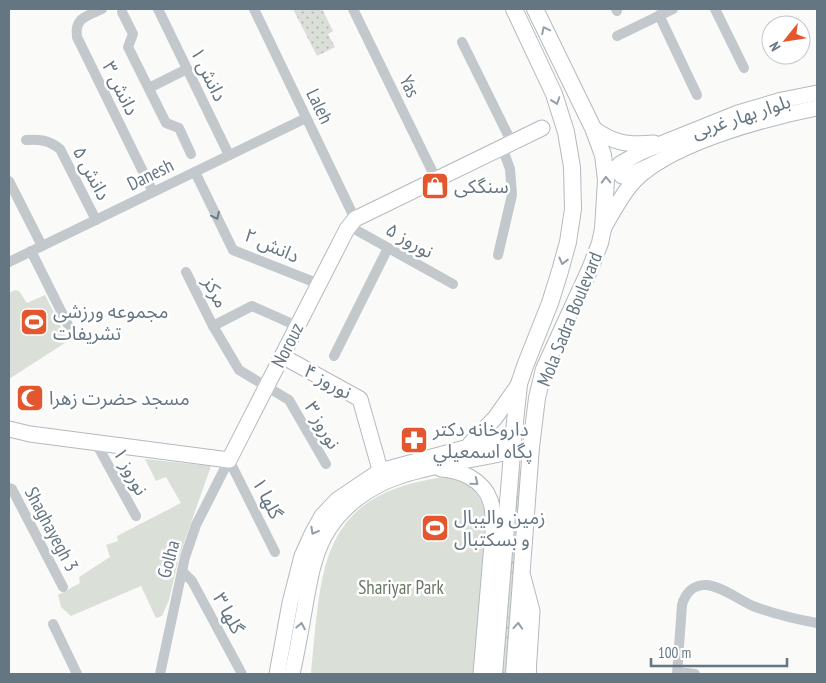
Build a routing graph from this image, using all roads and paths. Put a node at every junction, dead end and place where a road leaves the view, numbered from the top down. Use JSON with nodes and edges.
{"nodes":[{"id":1,"x":102,"y":9,"type":"edge"},
{"id":2,"x":158,"y":9,"type":"edge"},
{"id":3,"x":254,"y":9,"type":"edge"},
{"id":4,"x":353,"y":9,"type":"edge"},
{"id":5,"x":514,"y":9,"type":"edge"},
{"id":6,"x":535,"y":9,"type":"edge"},
{"id":7,"x":673,"y":9,"type":"edge"},
{"id":8,"x":715,"y":9,"type":"edge"},
{"id":9,"x":122,"y":12,"type":"dead end"},
{"id":10,"x":659,"y":16,"type":"junction"},
{"id":11,"x":617,"y":36,"type":"dead end"},
{"id":12,"x":462,"y":42,"type":"dead end"},
{"id":13,"x":744,"y":68,"type":"dead end"},
{"id":14,"x":187,"y":69,"type":"junction"},
{"id":15,"x":149,"y":88,"type":"junction"},
{"id":16,"x":817,"y":93,"type":"edge"},
{"id":17,"x":697,"y":95,"type":"dead end"},
{"id":18,"x":817,"y":108,"type":"edge"},
{"id":19,"x":306,"y":118,"type":"junction"},
{"id":20,"x":542,"y":128,"type":"dead end"},
{"id":21,"x":593,"y":128,"type":"junction"},
{"id":22,"x":26,"y":140,"type":"dead end"},
{"id":23,"x":507,"y":145,"type":"junction"},
{"id":24,"x":666,"y":153,"type":"junction"},
{"id":25,"x":191,"y":154,"type":"dead end"},
{"id":26,"x":229,"y":155,"type":"junction"},
{"id":27,"x":195,"y":172,"type":"junction"},
{"id":28,"x":436,"y":179,"type":"junction"},
{"id":29,"x":9,"y":180,"type":"edge"},
{"id":30,"x":153,"y":192,"type":"junction"},
{"id":31,"x":96,"y":220,"type":"junction"},
{"id":32,"x":352,"y":222,"type":"junction"},
{"id":33,"x":603,"y":229,"type":"junction"},
{"id":34,"x":42,"y":246,"type":"junction"},
{"id":35,"x":388,"y":248,"type":"junction"},
{"id":36,"x":31,"y":252,"type":"junction"},
{"id":37,"x":498,"y":255,"type":"dead end"},
{"id":38,"x":9,"y":262,"type":"edge"},
{"id":39,"x":186,"y":272,"type":"dead end"},
{"id":40,"x":319,"y":284,"type":"junction"},
{"id":41,"x":453,"y":284,"type":"dead end"},
{"id":42,"x":213,"y":326,"type":"junction"},
{"id":43,"x":297,"y":326,"type":"junction"},
{"id":44,"x":73,"y":335,"type":"dead end"},
{"id":45,"x":282,"y":356,"type":"junction"},
{"id":46,"x":334,"y":356,"type":"dead end"},
{"id":47,"x":519,"y":384,"type":"junction"},
{"id":48,"x":266,"y":386,"type":"junction"},
{"id":49,"x":9,"y":429,"type":"edge"},
{"id":50,"x":532,"y":439,"type":"junction"},
{"id":51,"x":96,"y":443,"type":"junction"},
{"id":52,"x":471,"y":445,"type":"junction"},
{"id":53,"x":508,"y":447,"type":"junction"},
{"id":54,"x":229,"y":460,"type":"junction"},
{"id":55,"x":326,"y":464,"type":"dead end"},
{"id":56,"x":430,"y":468,"type":"junction"},
{"id":57,"x":382,"y":477,"type":"junction"},
{"id":58,"x":9,"y":488,"type":"edge"},
{"id":59,"x":136,"y":516,"type":"dead end"},
{"id":60,"x":275,"y":552,"type":"dead end"},
{"id":61,"x":182,"y":570,"type":"junction"},
{"id":62,"x":63,"y":587,"type":"dead end"},
{"id":63,"x":495,"y":588,"type":"junction"},
{"id":64,"x":817,"y":623,"type":"edge"},
{"id":65,"x":53,"y":624,"type":"dead end"},
{"id":66,"x":524,"y":673,"type":"edge"},
{"id":67,"x":678,"y":673,"type":"edge"},
{"id":68,"x":77,"y":674,"type":"edge"},
{"id":69,"x":160,"y":674,"type":"edge"},
{"id":70,"x":242,"y":674,"type":"edge"},
{"id":71,"x":277,"y":674,"type":"edge"},
{"id":72,"x":292,"y":674,"type":"edge"},
{"id":73,"x":482,"y":674,"type":"edge"},
{"id":74,"x":494,"y":674,"type":"edge"},
{"id":75,"x":695,"y":674,"type":"edge"}],
"edges":[{"from":1,"to":30,"type":"street","name":"دانش ۳"},
{"from":2,"to":14,"type":"street","name":"دانش ۱"},
{"from":3,"to":19,"type":"street","name":"Laleh"},
{"from":4,"to":28,"type":"street","name":"Yas"},
{"from":5,"to":47,"type":"main road","name":"Mola Sadra Boulevard","one_way":true},
{"from":21,"to":6,"type":"main road","name":"Mola Sadra Boulevard","one_way":true},
{"from":7,"to":10,"type":"street"},
{"from":8,"to":13,"type":"street"},
{"from":9,"to":15,"type":"street"},
{"from":10,"to":11,"type":"street"},
{"from":10,"to":17,"type":"street"},
{"from":12,"to":23,"type":"street"},
{"from":14,"to":15,"type":"street"},
{"from":14,"to":26,"type":"street","name":"دانش ۱"},
{"from":15,"to":25,"type":"street"},
{"from":16,"to":24,"type":"main road","name":"بلوار بهار غربی"},
{"from":18,"to":24,"type":"main road","name":"بلوار بهار غربی"},
{"from":19,"to":26,"type":"street","name":"Danesh"},
{"from":19,"to":32,"type":"street","name":"Laleh"},
{"from":20,"to":23,"type":"main road"},
{"from":21,"to":24,"type":"main road"},
{"from":33,"to":21,"type":"main road","name":"Mola Sadra Boulevard","one_way":true},
{"from":22,"to":31,"type":"street","name":"دانش ۵"},
{"from":23,"to":28,"type":"main road"},
{"from":23,"to":37,"type":"street"},
{"from":24,"to":33,"type":"main road"},
{"from":26,"to":27,"type":"street","name":"Danesh"},
{"from":27,"to":30,"type":"street","name":"Danesh"},
{"from":27,"to":40,"type":"street","name":"دانش ۲","one_way":true},
{"from":28,"to":32,"type":"main road"},
{"from":29,"to":34,"type":"street"},
{"from":30,"to":31,"type":"street","name":"Danesh"},
{"from":31,"to":34,"type":"street","name":"Danesh"},
{"from":32,"to":35,"type":"street","name":"نوروز ۵"},
{"from":32,"to":40,"type":"main road","name":"Norouz"},
{"from":33,"to":50,"type":"main road","name":"Mola Sadra Boulevard"},
{"from":34,"to":36,"type":"street","name":"Danesh"},
{"from":35,"to":41,"type":"street","name":"نوروز ۵"},
{"from":35,"to":46,"type":"street"},
{"from":36,"to":38,"type":"street","name":"Danesh"},
{"from":36,"to":44,"type":"street"},
{"from":39,"to":42,"type":"street","name":"مرکز"},
{"from":40,"to":43,"type":"main road","name":"Norouz"},
{"from":42,"to":43,"type":"street","name":"مرکز"},
{"from":42,"to":48,"type":"street","name":"نوروز ۳"},
{"from":43,"to":45,"type":"main road","name":"Norouz"},
{"from":45,"to":48,"type":"main road","name":"Norouz"},
{"from":45,"to":57,"type":"main road","name":"نوروز ۴"},
{"from":47,"to":52,"type":"main road"},
{"from":47,"to":53,"type":"main road","name":"Mola Sadra Boulevard"},
{"from":48,"to":54,"type":"main road","name":"Norouz"},
{"from":48,"to":55,"type":"street","name":"نوروز ۳"},
{"from":49,"to":51,"type":"main road"},
{"from":50,"to":53,"type":"main road"},
{"from":66,"to":50,"type":"main road","name":"Mola Sadra Boulevard","one_way":true},
{"from":51,"to":54,"type":"main road"},
{"from":51,"to":59,"type":"street","name":"نوروز ۱"},
{"from":52,"to":53,"type":"main road"},
{"from":52,"to":57,"type":"main road"},
{"from":53,"to":56,"type":"main road"},
{"from":53,"to":63,"type":"main road","name":"Mola Sadra Boulevard"},
{"from":54,"to":60,"type":"street","name":"گلها ۱"},
{"from":54,"to":61,"type":"street","name":"Golha"},
{"from":56,"to":57,"type":"main road"},
{"from":56,"to":63,"type":"main road","one_way":true},
{"from":57,"to":71,"type":"main road","one_way":true},
{"from":72,"to":57,"type":"main road","one_way":true},
{"from":58,"to":62,"type":"street","name":"Shaghayegh 3"},
{"from":61,"to":69,"type":"street","name":"Golha"},
{"from":61,"to":70,"type":"street","name":"گلها ۳"},
{"from":63,"to":73,"type":"main road"},
{"from":63,"to":74,"type":"main road","name":"Mola Sadra Boulevard"},
{"from":64,"to":67,"type":"street"},
{"from":65,"to":68,"type":"street"},
{"from":67,"to":75,"type":"street"}]}
